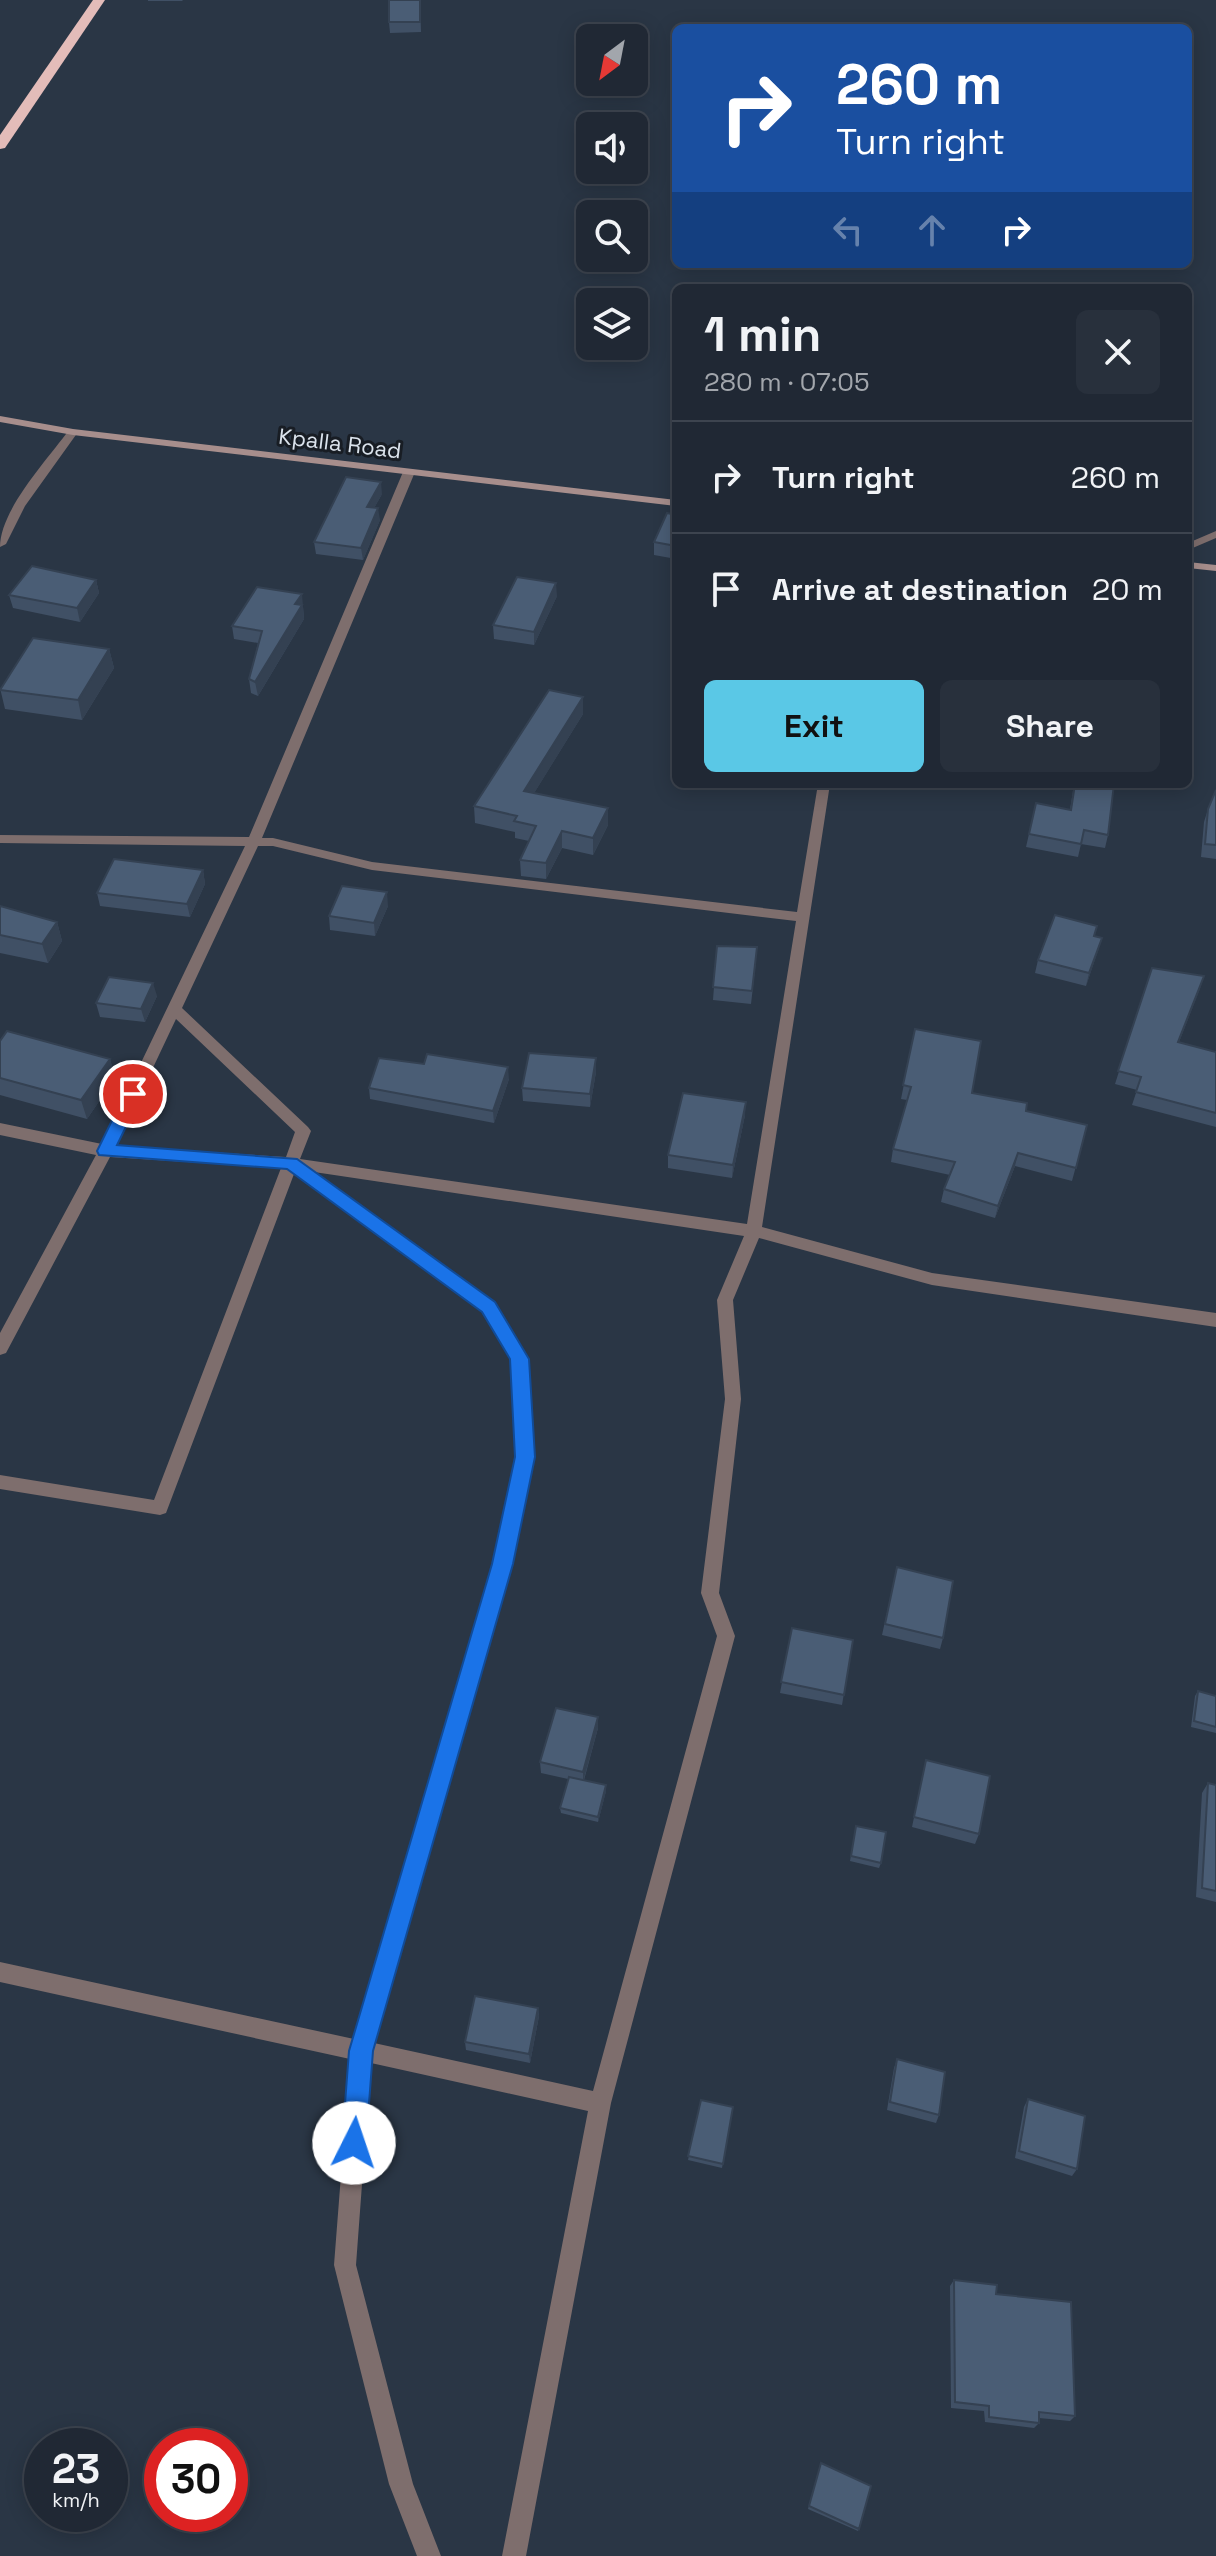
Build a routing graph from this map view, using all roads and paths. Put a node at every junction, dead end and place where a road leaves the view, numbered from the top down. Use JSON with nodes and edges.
{"nodes":[{"id":1,"x":99,"y":0,"type":"edge"},
{"id":2,"x":0,"y":145,"type":"edge"},
{"id":3,"x":0,"y":419,"type":"edge"},
{"id":4,"x":73,"y":432,"type":"junction"},
{"id":5,"x":409,"y":472,"type":"junction"},
{"id":6,"x":672,"y":503,"type":"edge"},
{"id":7,"x":1216,"y":534,"type":"edge"},
{"id":8,"x":0,"y":544,"type":"edge"},
{"id":9,"x":1192,"y":545,"type":"edge"},
{"id":10,"x":1192,"y":565,"type":"edge"},
{"id":11,"x":1216,"y":568,"type":"edge"},
{"id":12,"x":823,"y":788,"type":"edge"},
{"id":13,"x":0,"y":839,"type":"edge"},
{"id":14,"x":254,"y":841,"type":"junction"},
{"id":15,"x":803,"y":917,"type":"junction"},
{"id":16,"x":175,"y":1010,"type":"junction"},
{"id":17,"x":0,"y":1129,"type":"edge"},
{"id":18,"x":106,"y":1151,"type":"junction"},
{"id":19,"x":290,"y":1163,"type":"junction"},
{"id":20,"x":754,"y":1231,"type":"junction"},
{"id":21,"x":1216,"y":1320,"type":"edge"},
{"id":22,"x":0,"y":1348,"type":"edge"},
{"id":23,"x":0,"y":1482,"type":"edge"},
{"id":24,"x":0,"y":1972,"type":"edge"},
{"id":25,"x":361,"y":2051,"type":"junction"},
{"id":26,"x":600,"y":2103,"type":"junction"},
{"id":27,"x":429,"y":2556,"type":"edge"},
{"id":28,"x":514,"y":2556,"type":"edge"}],
"edges":[{"from":1,"to":2,"type":"highway"},
{"from":3,"to":4,"type":"street","name":"Kpalla Road"},
{"from":4,"to":5,"type":"street","name":"Kpalla Road"},
{"from":4,"to":8,"type":"street"},
{"from":5,"to":6,"type":"street","name":"Kpalla Road"},
{"from":5,"to":14,"type":"street"},
{"from":7,"to":9,"type":"street"},
{"from":10,"to":11,"type":"street"},
{"from":12,"to":15,"type":"street"},
{"from":13,"to":14,"type":"street"},
{"from":14,"to":15,"type":"street"},
{"from":14,"to":16,"type":"street"},
{"from":15,"to":20,"type":"street"},
{"from":16,"to":18,"type":"street"},
{"from":16,"to":19,"type":"street"},
{"from":17,"to":18,"type":"street"},
{"from":18,"to":19,"type":"street"},
{"from":18,"to":22,"type":"street"},
{"from":19,"to":20,"type":"street"},
{"from":19,"to":23,"type":"street"},
{"from":19,"to":25,"type":"street"},
{"from":20,"to":21,"type":"street"},
{"from":20,"to":26,"type":"street"},
{"from":24,"to":25,"type":"street"},
{"from":25,"to":26,"type":"street"},
{"from":25,"to":27,"type":"street"},
{"from":26,"to":28,"type":"street"}]}
